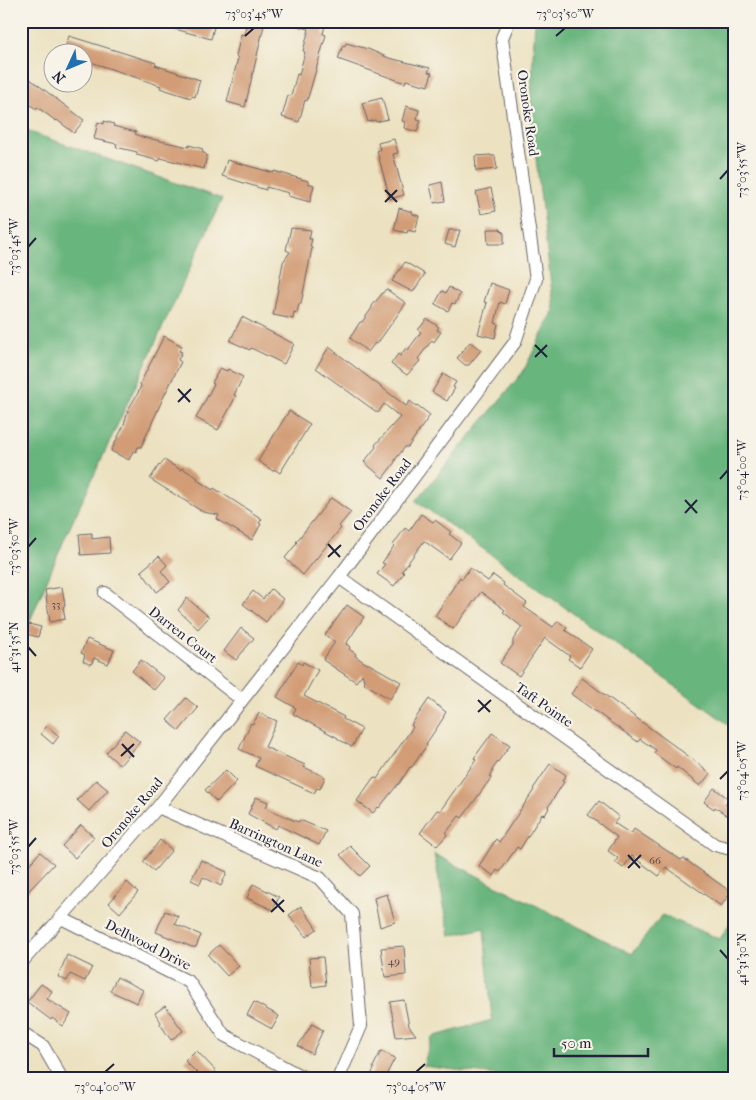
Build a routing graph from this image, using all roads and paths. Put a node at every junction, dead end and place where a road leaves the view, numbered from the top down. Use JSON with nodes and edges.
{"nodes":[{"id":1,"x":509,"y":21,"type":"edge"},
{"id":2,"x":339,"y":577,"type":"junction"},
{"id":3,"x":105,"y":592,"type":"dead end"},
{"id":4,"x":242,"y":700,"type":"junction"},
{"id":5,"x":158,"y":807,"type":"junction"},
{"id":6,"x":735,"y":850,"type":"edge"},
{"id":7,"x":61,"y":918,"type":"junction"},
{"id":8,"x":21,"y":964,"type":"edge"},
{"id":9,"x":21,"y":1032,"type":"edge"},
{"id":10,"x":62,"y":1079,"type":"edge"},
{"id":11,"x":306,"y":1079,"type":"edge"},
{"id":12,"x":338,"y":1079,"type":"edge"}],
"edges":[{"from":1,"to":2,"type":"street","name":"Oronoke Road"},
{"from":2,"to":4,"type":"street","name":"Oronoke Road"},
{"from":2,"to":6,"type":"street","name":"Taft Pointe"},
{"from":3,"to":4,"type":"street","name":"Darren Court"},
{"from":4,"to":5,"type":"street","name":"Oronoke Road"},
{"from":5,"to":7,"type":"street","name":"Oronoke Road"},
{"from":5,"to":12,"type":"street","name":"Barrington Lane"},
{"from":7,"to":8,"type":"street","name":"Oronoke Road"},
{"from":7,"to":11,"type":"street","name":"Dellwood Drive"},
{"from":9,"to":10,"type":"street"}]}
